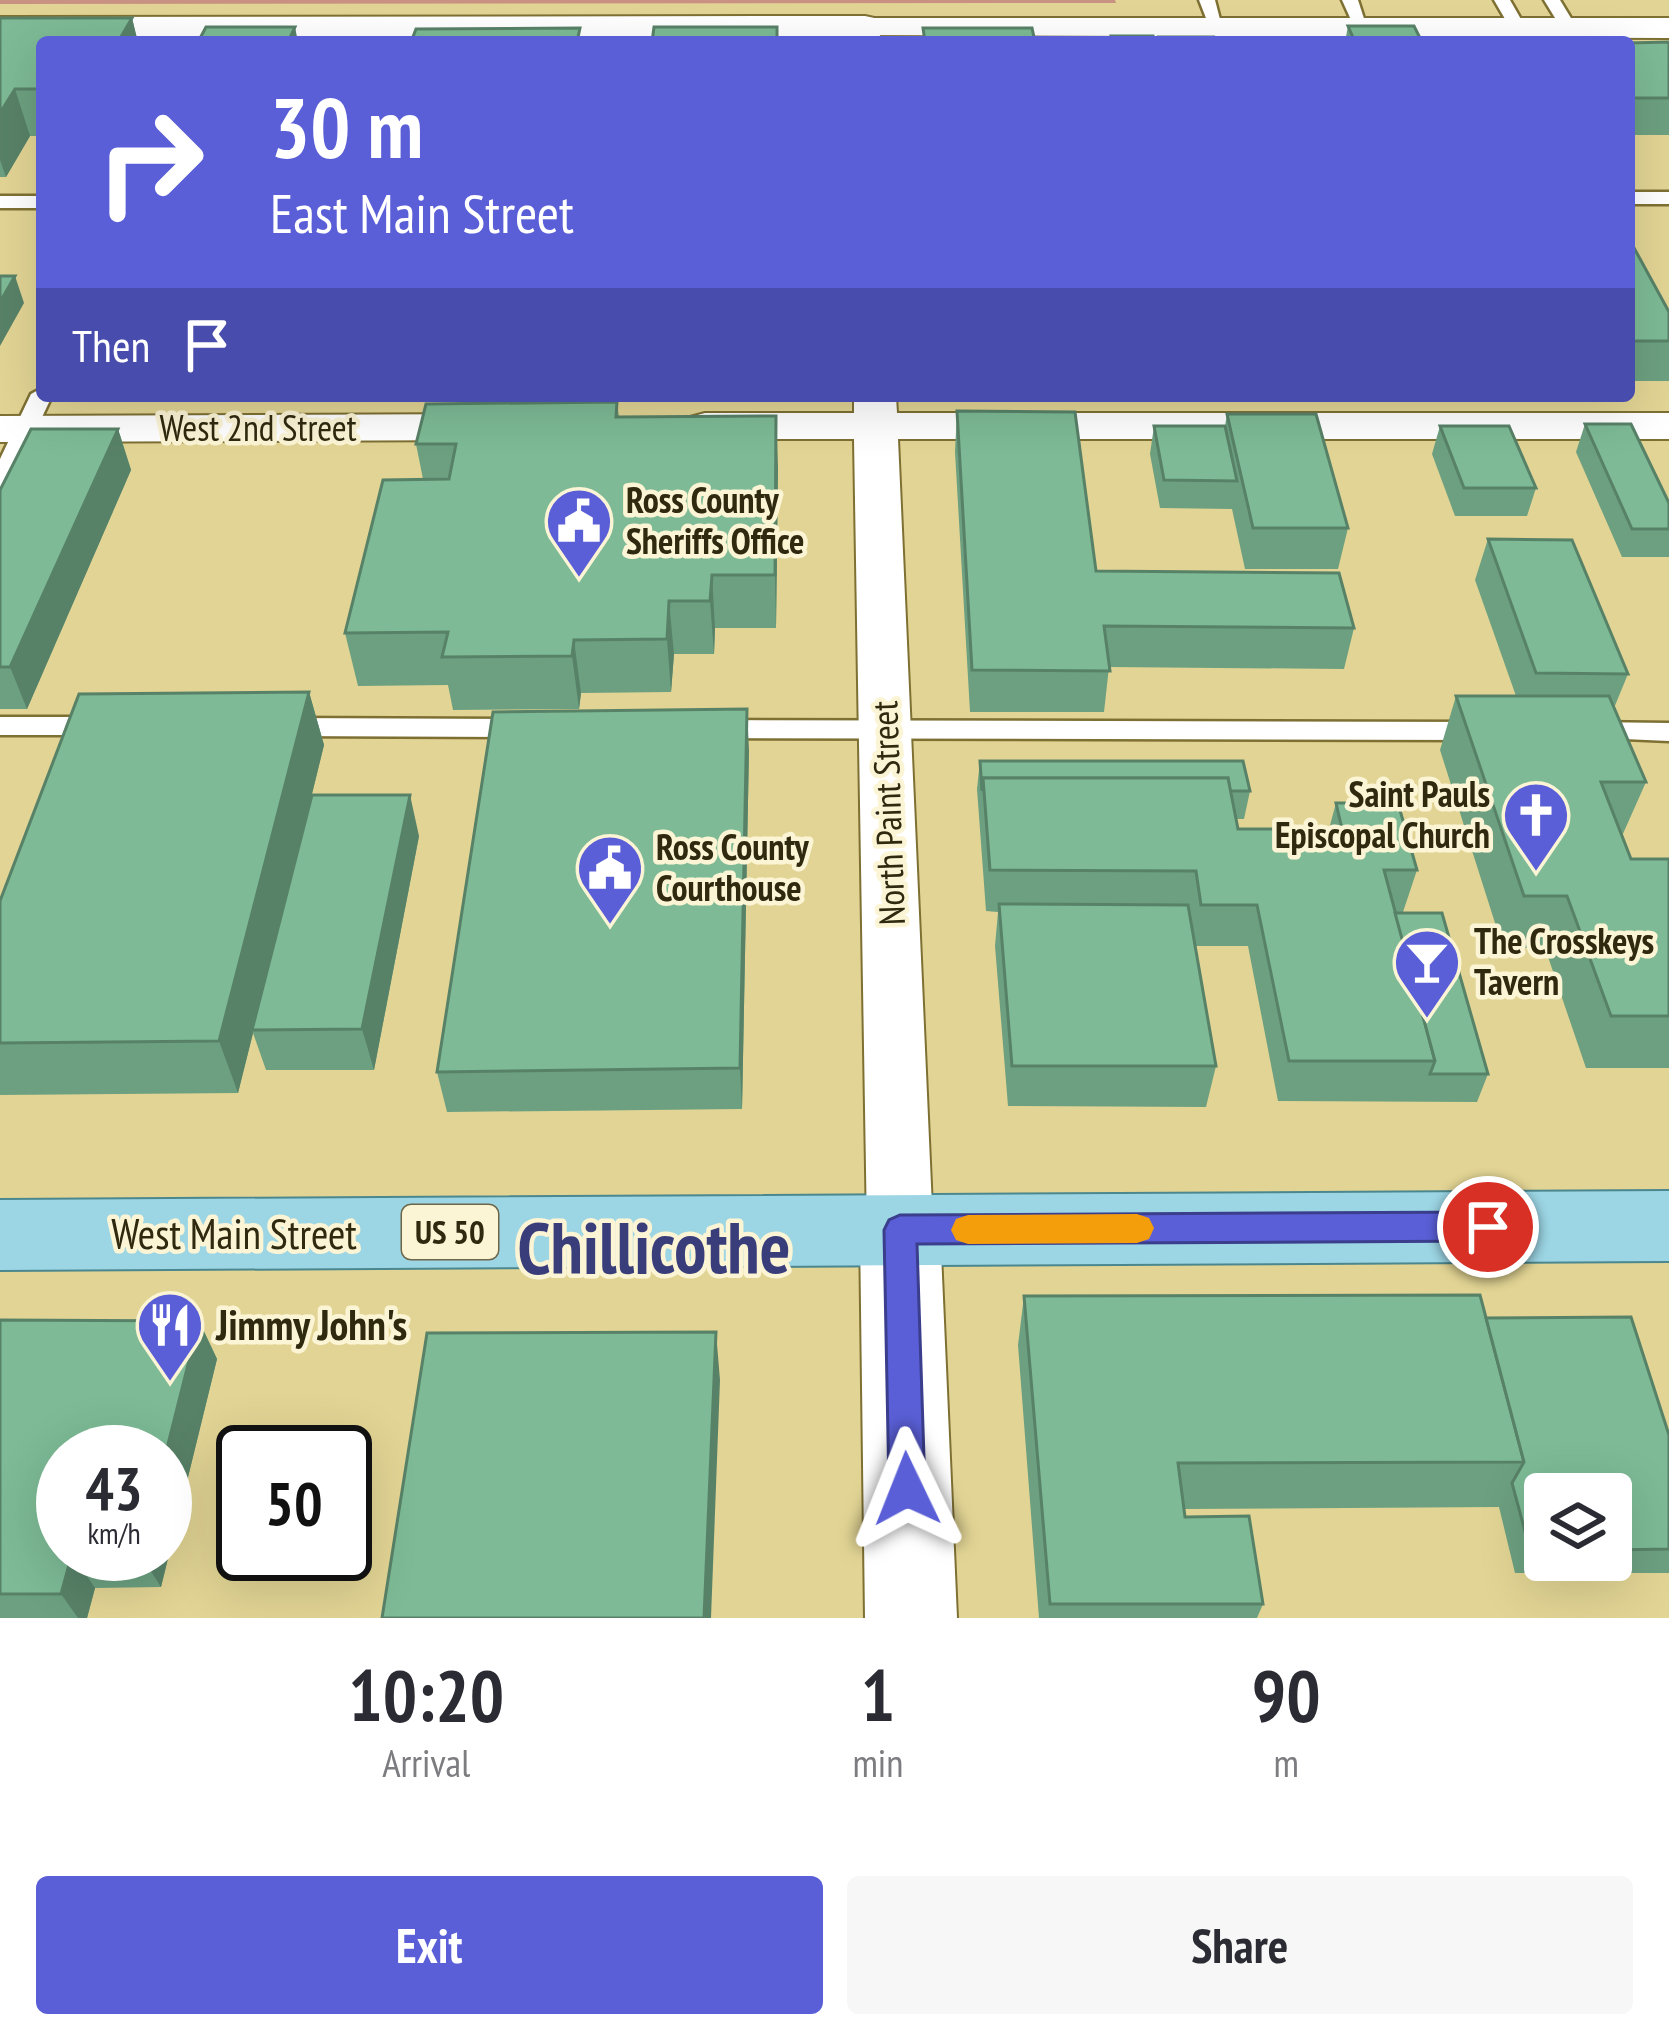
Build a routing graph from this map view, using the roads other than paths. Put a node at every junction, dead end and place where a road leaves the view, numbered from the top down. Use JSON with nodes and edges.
{"nodes":[{"id":1,"x":1212,"y":14,"type":"edge"},
{"id":2,"x":1356,"y":14,"type":"edge"},
{"id":3,"x":1560,"y":14,"type":"edge"},
{"id":4,"x":862,"y":17,"type":"edge"},
{"id":5,"x":1504,"y":24,"type":"edge"},
{"id":6,"x":0,"y":28,"type":"edge"},
{"id":7,"x":1669,"y":28,"type":"edge"},
{"id":8,"x":218,"y":35,"type":"edge"},
{"id":9,"x":368,"y":35,"type":"edge"},
{"id":10,"x":1635,"y":198,"type":"edge"},
{"id":11,"x":1669,"y":198,"type":"edge"},
{"id":12,"x":0,"y":202,"type":"edge"},
{"id":13,"x":36,"y":202,"type":"edge"},
{"id":14,"x":876,"y":411,"type":"edge"},
{"id":15,"x":23,"y":417,"type":"edge"},
{"id":16,"x":655,"y":426,"type":"edge"},
{"id":17,"x":1669,"y":426,"type":"edge"},
{"id":18,"x":536,"y":427,"type":"edge"},
{"id":19,"x":0,"y":483,"type":"edge"},
{"id":20,"x":0,"y":726,"type":"edge"},
{"id":21,"x":134,"y":727,"type":"edge"},
{"id":22,"x":257,"y":727,"type":"edge"},
{"id":23,"x":558,"y":728,"type":"edge"},
{"id":24,"x":675,"y":729,"type":"edge"},
{"id":25,"x":885,"y":730,"type":"junction"},
{"id":26,"x":1502,"y":731,"type":"edge"},
{"id":27,"x":1550,"y":731,"type":"edge"},
{"id":28,"x":1669,"y":732,"type":"edge"},
{"id":29,"x":1669,"y":1226,"type":"edge"},
{"id":30,"x":900,"y":1230,"type":"junction"},
{"id":31,"x":0,"y":1235,"type":"edge"},
{"id":32,"x":911,"y":1618,"type":"edge"}],
"edges":[{"from":1,"to":2,"type":"street"},
{"from":1,"to":4,"type":"street"},
{"from":2,"to":5,"type":"street"},
{"from":3,"to":5,"type":"street"},
{"from":3,"to":7,"type":"street"},
{"from":4,"to":9,"type":"street"},
{"from":6,"to":8,"type":"street"},
{"from":8,"to":9,"type":"street"},
{"from":10,"to":11,"type":"lane"},
{"from":12,"to":13,"type":"lane"},
{"from":14,"to":16,"type":"street"},
{"from":14,"to":17,"type":"street"},
{"from":14,"to":25,"type":"street","name":"North Paint Street"},
{"from":15,"to":18,"type":"street","name":"West 2nd Street"},
{"from":15,"to":19,"type":"lane"},
{"from":20,"to":21,"type":"lane"},
{"from":22,"to":23,"type":"lane"},
{"from":24,"to":25,"type":"lane"},
{"from":25,"to":26,"type":"lane"},
{"from":25,"to":30,"type":"street","name":"North Paint Street"},
{"from":27,"to":28,"type":"lane"},
{"from":29,"to":30,"type":"main road","number":"US 50"},
{"from":30,"to":31,"type":"main road","name":"West Main Street","number":"US 50"},
{"from":30,"to":32,"type":"street"}]}
